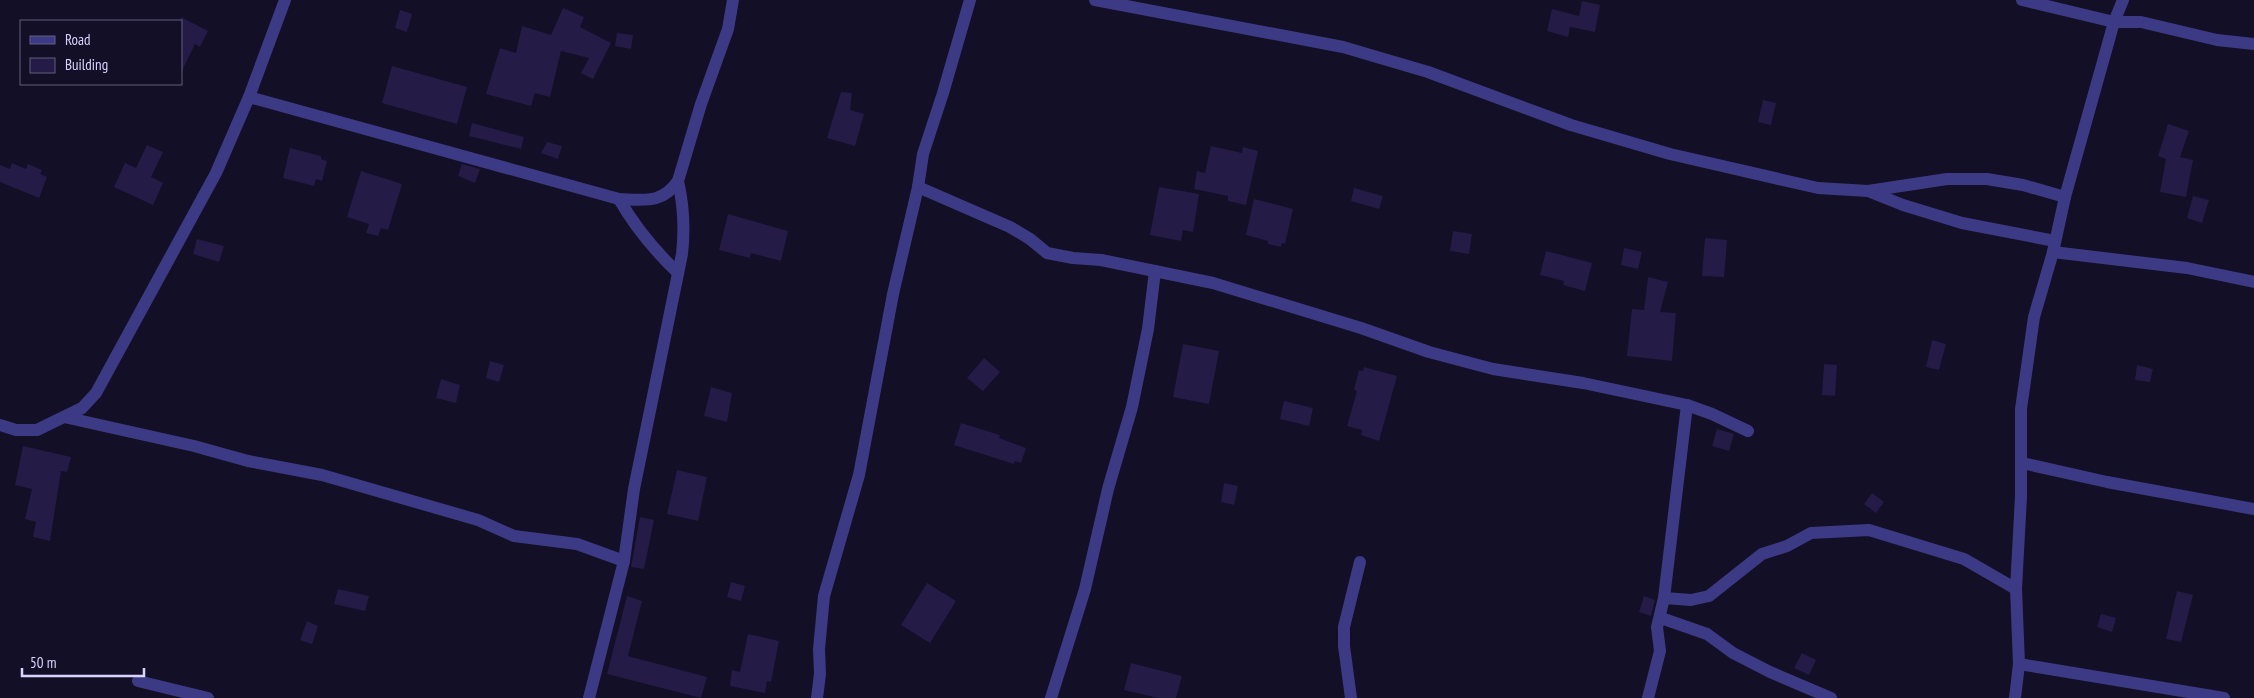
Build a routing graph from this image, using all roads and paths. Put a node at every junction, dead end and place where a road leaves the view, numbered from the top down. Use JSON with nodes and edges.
{"nodes":[{"id":1,"x":285,"y":0,"type":"edge"},
{"id":2,"x":734,"y":0,"type":"edge"},
{"id":3,"x":970,"y":0,"type":"edge"},
{"id":4,"x":1095,"y":0,"type":"edge"},
{"id":5,"x":2022,"y":0,"type":"edge"},
{"id":6,"x":2122,"y":0,"type":"edge"},
{"id":7,"x":2114,"y":22,"type":"junction"},
{"id":8,"x":2254,"y":44,"type":"edge"},
{"id":9,"x":249,"y":97,"type":"junction"},
{"id":10,"x":678,"y":181,"type":"junction"},
{"id":11,"x":918,"y":187,"type":"junction"},
{"id":12,"x":1868,"y":191,"type":"junction"},
{"id":13,"x":2064,"y":197,"type":"junction"},
{"id":14,"x":619,"y":199,"type":"junction"},
{"id":15,"x":2054,"y":246,"type":"junction"},
{"id":16,"x":1154,"y":271,"type":"junction"},
{"id":17,"x":678,"y":273,"type":"junction"},
{"id":18,"x":2254,"y":282,"type":"edge"},
{"id":19,"x":1687,"y":405,"type":"junction"},
{"id":20,"x":64,"y":417,"type":"junction"},
{"id":21,"x":0,"y":425,"type":"edge"},
{"id":22,"x":1748,"y":432,"type":"dead end"},
{"id":23,"x":2022,"y":463,"type":"junction"},
{"id":24,"x":2254,"y":509,"type":"edge"},
{"id":25,"x":624,"y":561,"type":"junction"},
{"id":26,"x":1360,"y":562,"type":"dead end"},
{"id":27,"x":2016,"y":589,"type":"junction"},
{"id":28,"x":1664,"y":598,"type":"junction"},
{"id":29,"x":1661,"y":618,"type":"junction"},
{"id":30,"x":2019,"y":664,"type":"junction"},
{"id":31,"x":138,"y":681,"type":"dead end"},
{"id":32,"x":208,"y":698,"type":"edge"},
{"id":33,"x":589,"y":698,"type":"edge"},
{"id":34,"x":817,"y":698,"type":"edge"},
{"id":35,"x":1051,"y":698,"type":"edge"},
{"id":36,"x":1351,"y":698,"type":"edge"},
{"id":37,"x":1648,"y":698,"type":"edge"},
{"id":38,"x":1831,"y":698,"type":"edge"},
{"id":39,"x":2015,"y":698,"type":"edge"},
{"id":40,"x":2224,"y":698,"type":"edge"}],
"edges":[{"from":1,"to":9,"type":"street"},
{"from":2,"to":10,"type":"street"},
{"from":3,"to":11,"type":"street"},
{"from":4,"to":12,"type":"street"},
{"from":5,"to":7,"type":"street"},
{"from":6,"to":7,"type":"street"},
{"from":7,"to":8,"type":"street"},
{"from":7,"to":13,"type":"street"},
{"from":9,"to":14,"type":"street"},
{"from":9,"to":20,"type":"street"},
{"from":10,"to":14,"type":"street"},
{"from":10,"to":17,"type":"street"},
{"from":11,"to":16,"type":"street"},
{"from":11,"to":34,"type":"street"},
{"from":12,"to":13,"type":"street"},
{"from":12,"to":15,"type":"street"},
{"from":13,"to":15,"type":"street"},
{"from":14,"to":17,"type":"street"},
{"from":15,"to":18,"type":"street"},
{"from":15,"to":23,"type":"street"},
{"from":16,"to":19,"type":"street"},
{"from":16,"to":35,"type":"street"},
{"from":17,"to":25,"type":"street"},
{"from":19,"to":22,"type":"street"},
{"from":19,"to":28,"type":"street"},
{"from":20,"to":21,"type":"street"},
{"from":20,"to":25,"type":"street"},
{"from":23,"to":24,"type":"street"},
{"from":23,"to":27,"type":"street"},
{"from":25,"to":33,"type":"street"},
{"from":26,"to":36,"type":"street"},
{"from":27,"to":28,"type":"street"},
{"from":27,"to":30,"type":"street"},
{"from":28,"to":29,"type":"street"},
{"from":29,"to":37,"type":"street"},
{"from":29,"to":38,"type":"street"},
{"from":30,"to":39,"type":"street"},
{"from":30,"to":40,"type":"street"},
{"from":31,"to":32,"type":"street"}]}
